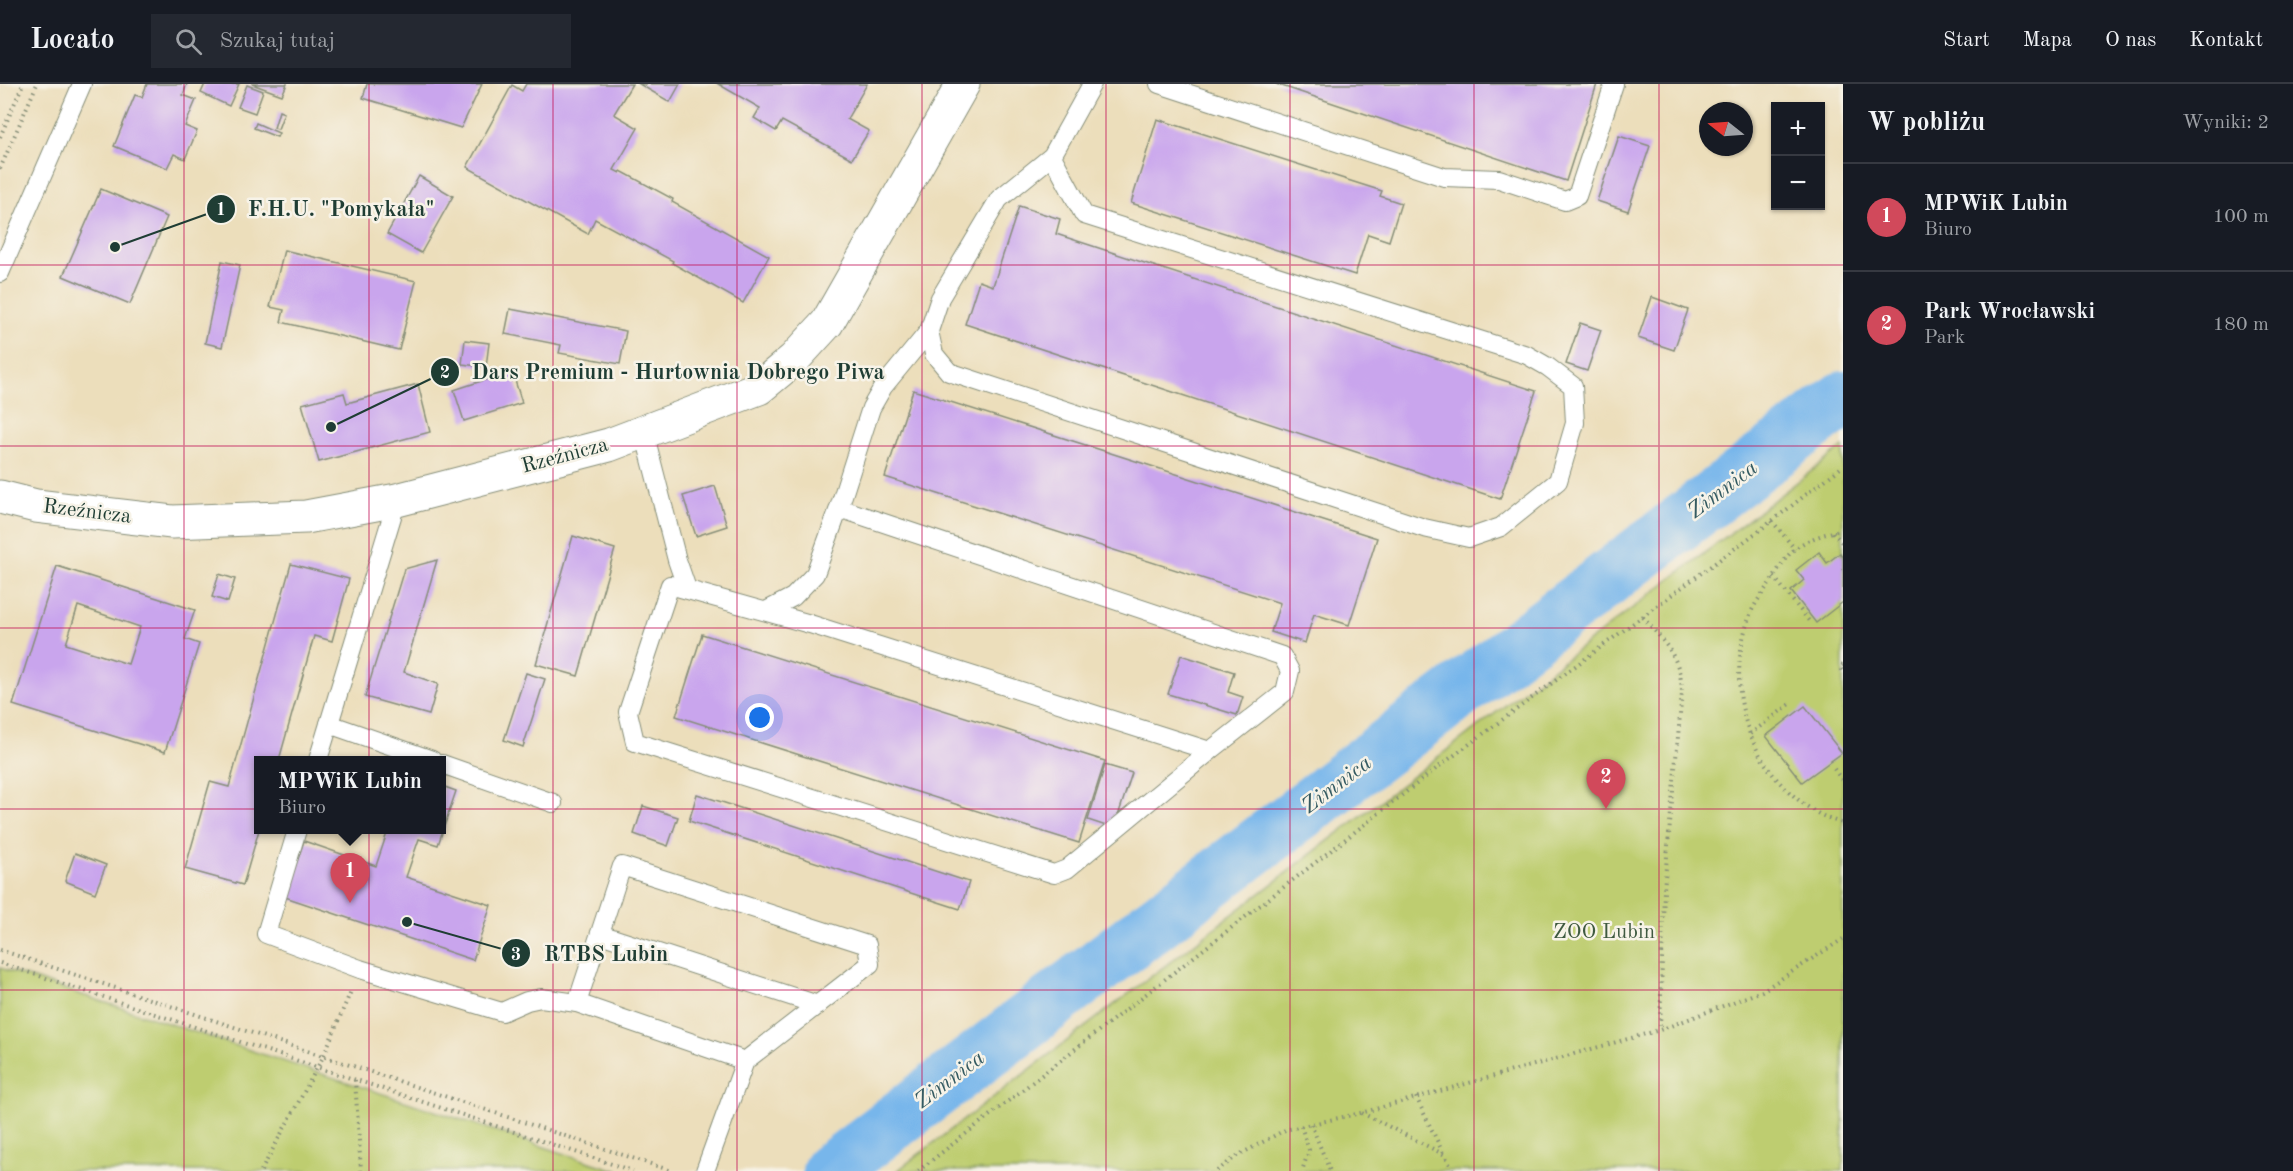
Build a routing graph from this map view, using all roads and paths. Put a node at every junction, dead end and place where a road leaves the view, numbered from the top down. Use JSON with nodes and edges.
{"nodes":[{"id":1,"x":23,"y":84,"type":"edge"},
{"id":2,"x":37,"y":84,"type":"edge"},
{"id":3,"x":82,"y":84,"type":"edge"},
{"id":4,"x":1092,"y":84,"type":"edge"},
{"id":5,"x":1159,"y":84,"type":"edge"},
{"id":6,"x":1614,"y":84,"type":"edge"},
{"id":7,"x":958,"y":86,"type":"edge"},
{"id":8,"x":1214,"y":92,"type":"edge"},
{"id":9,"x":0,"y":137,"type":"edge"},
{"id":10,"x":1052,"y":156,"type":"junction"},
{"id":11,"x":0,"y":169,"type":"edge"},
{"id":12,"x":0,"y":273,"type":"edge"},
{"id":13,"x":929,"y":331,"type":"junction"},
{"id":14,"x":644,"y":432,"type":"junction"},
{"id":15,"x":1843,"y":466,"type":"edge"},
{"id":16,"x":0,"y":497,"type":"edge"},
{"id":17,"x":397,"y":500,"type":"junction"},
{"id":18,"x":839,"y":508,"type":"junction"},
{"id":19,"x":1772,"y":521,"type":"junction"},
{"id":20,"x":1843,"y":528,"type":"edge"},
{"id":21,"x":1833,"y":532,"type":"junction"},
{"id":22,"x":1843,"y":544,"type":"edge"},
{"id":23,"x":1795,"y":549,"type":"junction"},
{"id":24,"x":1774,"y":577,"type":"junction"},
{"id":25,"x":687,"y":589,"type":"junction"},
{"id":26,"x":766,"y":611,"type":"junction"},
{"id":27,"x":1643,"y":617,"type":"junction"},
{"id":28,"x":1809,"y":621,"type":"dead end"},
{"id":29,"x":1843,"y":665,"type":"edge"},
{"id":30,"x":1843,"y":670,"type":"edge"},
{"id":31,"x":1794,"y":702,"type":"dead end"},
{"id":32,"x":329,"y":724,"type":"junction"},
{"id":33,"x":1750,"y":734,"type":"junction"},
{"id":34,"x":1210,"y":751,"type":"junction"},
{"id":35,"x":319,"y":756,"type":"edge"},
{"id":36,"x":421,"y":756,"type":"edge"},
{"id":37,"x":446,"y":766,"type":"edge"},
{"id":38,"x":1834,"y":769,"type":"dead end"},
{"id":39,"x":1843,"y":782,"type":"edge"},
{"id":40,"x":553,"y":803,"type":"dead end"},
{"id":41,"x":1843,"y":823,"type":"edge"},
{"id":42,"x":296,"y":834,"type":"edge"},
{"id":43,"x":600,"y":933,"type":"junction"},
{"id":44,"x":1843,"y":939,"type":"edge"},
{"id":45,"x":0,"y":950,"type":"edge"},
{"id":46,"x":0,"y":963,"type":"edge"},
{"id":47,"x":360,"y":969,"type":"junction"},
{"id":48,"x":577,"y":1003,"type":"junction"},
{"id":49,"x":818,"y":1005,"type":"junction"},
{"id":50,"x":1660,"y":1030,"type":"junction"},
{"id":51,"x":323,"y":1057,"type":"junction"},
{"id":52,"x":745,"y":1060,"type":"junction"},
{"id":53,"x":318,"y":1068,"type":"junction"},
{"id":54,"x":355,"y":1080,"type":"junction"},
{"id":55,"x":1416,"y":1097,"type":"junction"},
{"id":56,"x":1361,"y":1113,"type":"junction"},
{"id":57,"x":1311,"y":1124,"type":"junction"},
{"id":58,"x":1301,"y":1126,"type":"junction"},
{"id":59,"x":1445,"y":1155,"type":"junction"},
{"id":60,"x":261,"y":1171,"type":"edge"},
{"id":61,"x":361,"y":1171,"type":"edge"},
{"id":62,"x":633,"y":1171,"type":"edge"},
{"id":63,"x":672,"y":1171,"type":"edge"},
{"id":64,"x":705,"y":1171,"type":"edge"},
{"id":65,"x":918,"y":1171,"type":"edge"},
{"id":66,"x":1217,"y":1171,"type":"edge"},
{"id":67,"x":1302,"y":1171,"type":"edge"},
{"id":68,"x":1330,"y":1171,"type":"edge"},
{"id":69,"x":1453,"y":1171,"type":"edge"}],
"edges":[{"from":1,"to":9,"type":"path"},
{"from":2,"to":11,"type":"path"},
{"from":3,"to":12,"type":"lane"},
{"from":4,"to":10,"type":"lane"},
{"from":5,"to":8,"type":"lane"},
{"from":6,"to":8,"type":"lane"},
{"from":7,"to":14,"type":"street","name":"Rzeźnicza"},
{"from":10,"to":13,"type":"lane"},
{"from":10,"to":13,"type":"lane"},
{"from":13,"to":18,"type":"lane"},
{"from":14,"to":17,"type":"street","name":"Rzeźnicza"},
{"from":14,"to":25,"type":"lane"},
{"from":15,"to":19,"type":"path"},
{"from":16,"to":17,"type":"street","name":"Rzeźnicza"},
{"from":17,"to":32,"type":"lane"},
{"from":18,"to":26,"type":"lane"},
{"from":18,"to":34,"type":"lane"},
{"from":19,"to":23,"type":"path"},
{"from":19,"to":27,"type":"path"},
{"from":20,"to":21,"type":"path"},
{"from":21,"to":22,"type":"path"},
{"from":21,"to":23,"type":"path"},
{"from":23,"to":24,"type":"path"},
{"from":24,"to":28,"type":"path"},
{"from":24,"to":33,"type":"path"},
{"from":25,"to":26,"type":"lane"},
{"from":25,"to":34,"type":"lane"},
{"from":26,"to":34,"type":"lane"},
{"from":27,"to":50,"type":"path"},
{"from":27,"to":65,"type":"path"},
{"from":29,"to":30,"type":"path"},
{"from":31,"to":33,"type":"path"},
{"from":32,"to":35,"type":"lane"},
{"from":32,"to":36,"type":"lane"},
{"from":33,"to":41,"type":"path"},
{"from":37,"to":40,"type":"lane"},
{"from":38,"to":39,"type":"path"},
{"from":42,"to":47,"type":"lane"},
{"from":43,"to":48,"type":"lane"},
{"from":43,"to":49,"type":"lane"},
{"from":43,"to":49,"type":"lane"},
{"from":44,"to":50,"type":"path"},
{"from":45,"to":51,"type":"path"},
{"from":46,"to":53,"type":"path"},
{"from":47,"to":48,"type":"lane"},
{"from":47,"to":51,"type":"path"},
{"from":48,"to":52,"type":"lane"},
{"from":49,"to":52,"type":"lane"},
{"from":50,"to":55,"type":"path"},
{"from":51,"to":53,"type":"path"},
{"from":51,"to":63,"type":"path"},
{"from":52,"to":64,"type":"lane"},
{"from":53,"to":54,"type":"path"},
{"from":53,"to":60,"type":"path"},
{"from":54,"to":61,"type":"path"},
{"from":54,"to":62,"type":"path"},
{"from":55,"to":56,"type":"path"},
{"from":55,"to":59,"type":"path"},
{"from":56,"to":57,"type":"path"},
{"from":56,"to":59,"type":"path"},
{"from":57,"to":58,"type":"path"},
{"from":57,"to":68,"type":"path"},
{"from":58,"to":66,"type":"path"},
{"from":58,"to":67,"type":"path"},
{"from":59,"to":69,"type":"path"}]}
